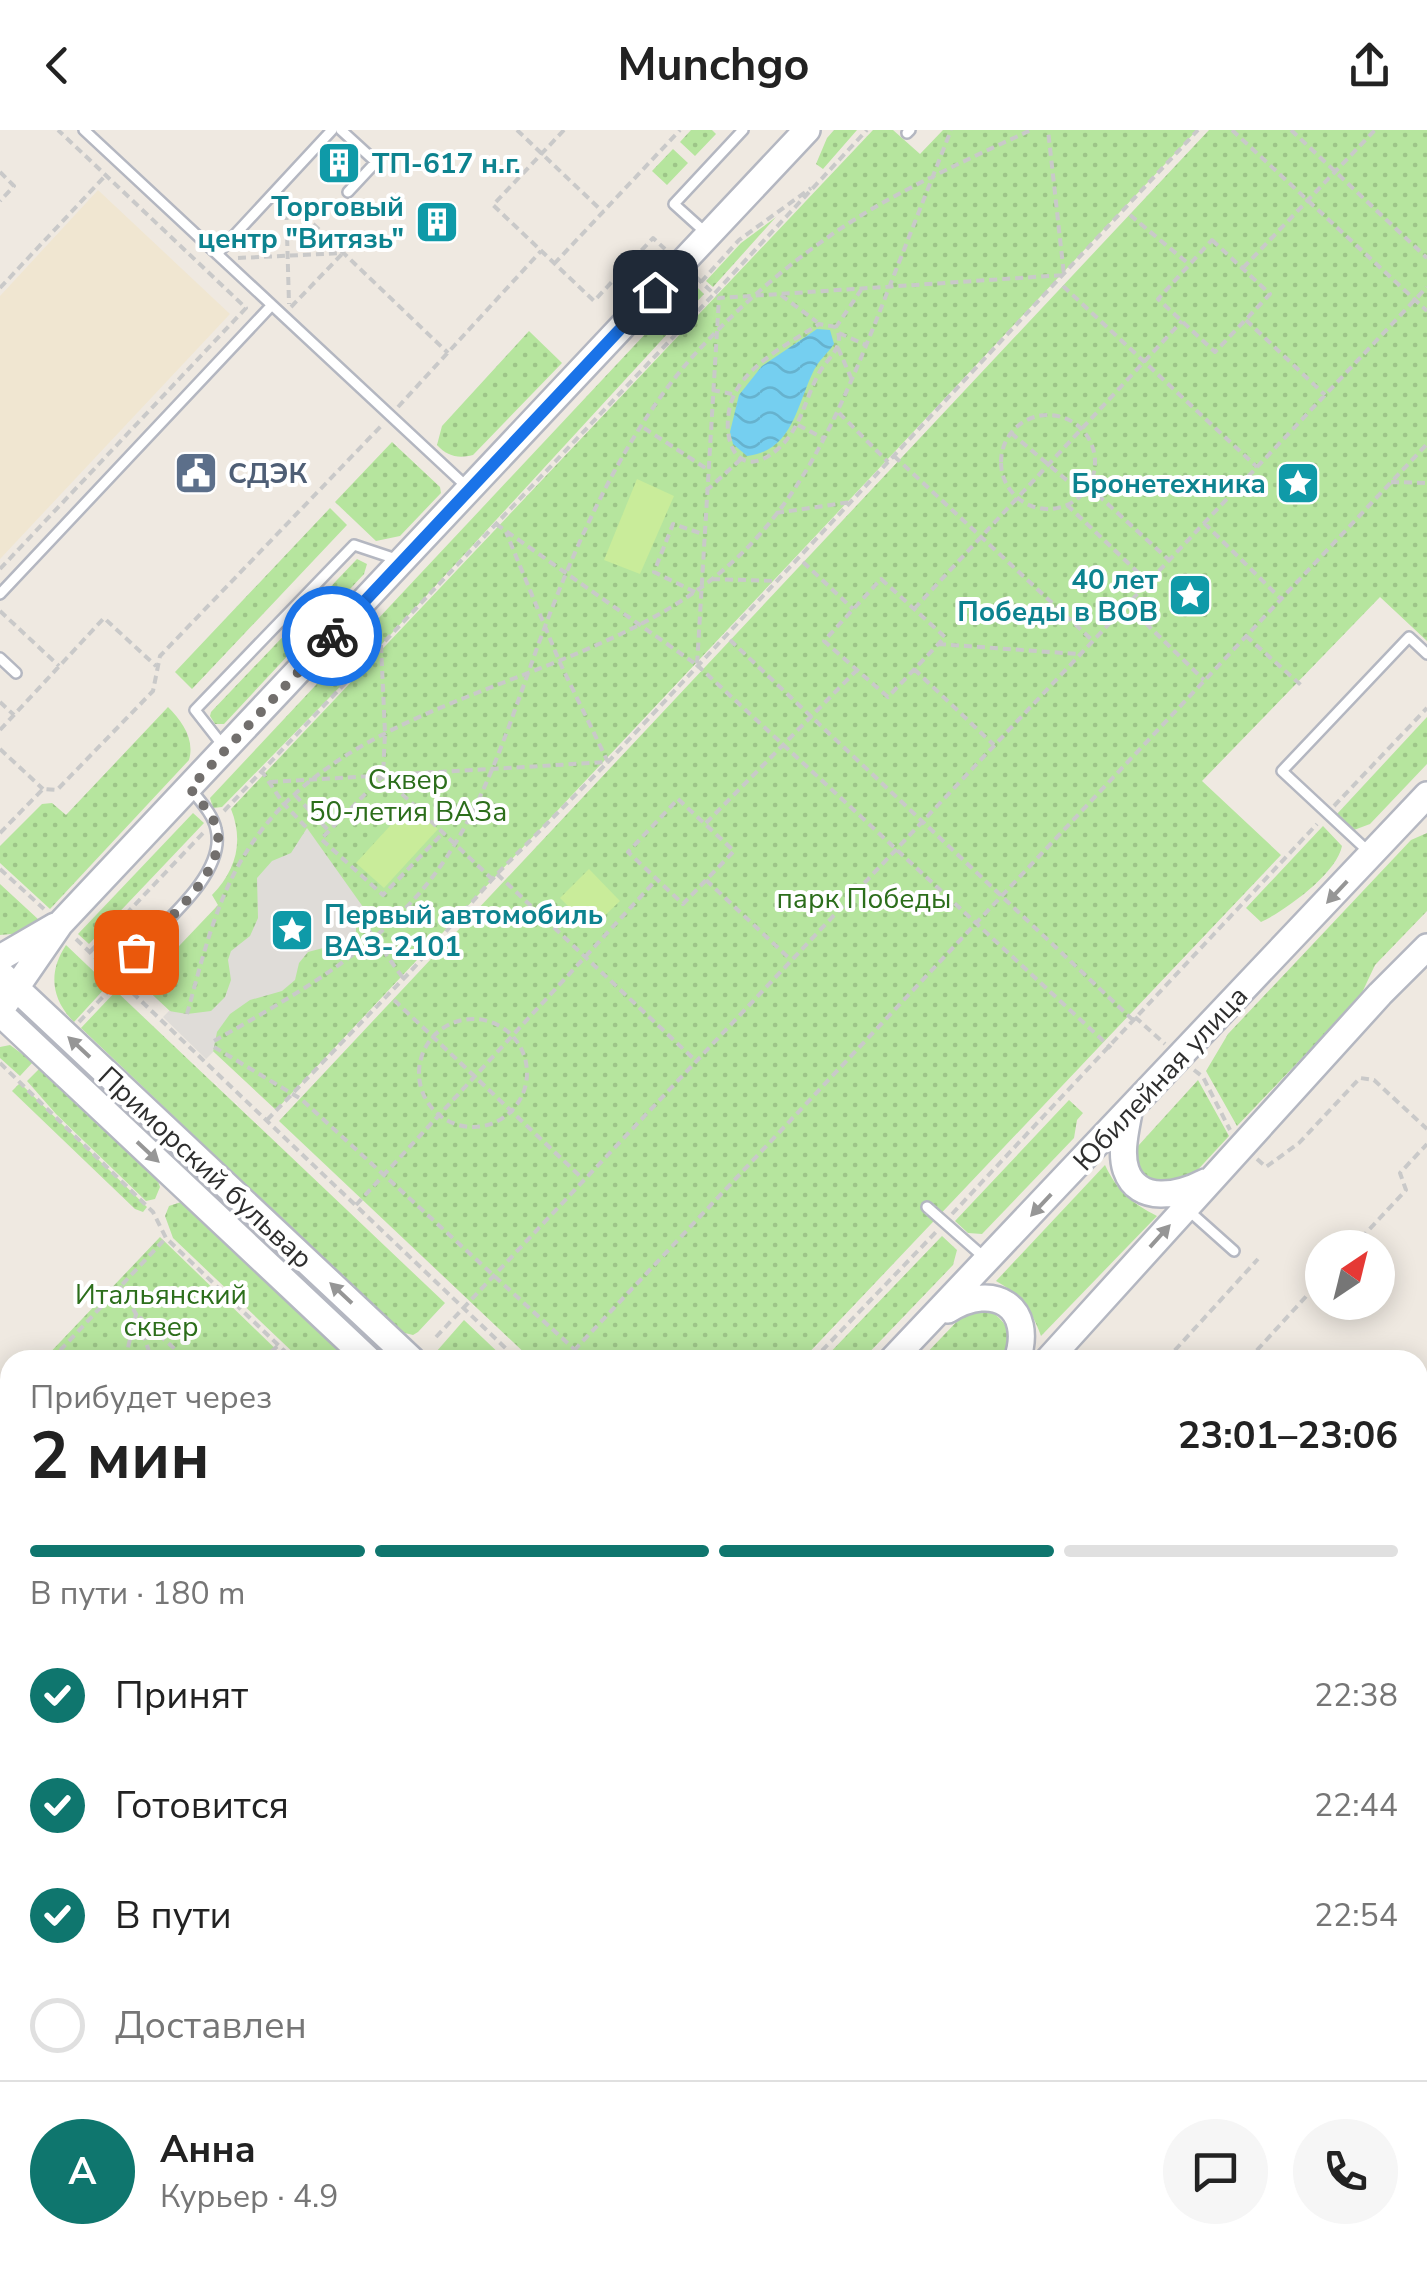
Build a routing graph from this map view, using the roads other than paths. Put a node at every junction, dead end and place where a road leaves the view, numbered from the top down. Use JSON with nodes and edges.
{"nodes":[{"id":1,"x":84,"y":130,"type":"edge"},
{"id":2,"x":332,"y":130,"type":"edge"},
{"id":3,"x":341,"y":130,"type":"edge"},
{"id":4,"x":743,"y":130,"type":"edge"},
{"id":5,"x":807,"y":130,"type":"edge"},
{"id":6,"x":348,"y":192,"type":"dead end"},
{"id":7,"x":708,"y":236,"type":"junction"},
{"id":8,"x":217,"y":254,"type":"junction"},
{"id":9,"x":271,"y":306,"type":"junction"},
{"id":10,"x":470,"y":490,"type":"junction"},
{"id":11,"x":402,"y":561,"type":"junction"},
{"id":12,"x":0,"y":577,"type":"edge"},
{"id":13,"x":3,"y":591,"type":"edge"},
{"id":14,"x":1427,"y":654,"type":"edge"},
{"id":15,"x":0,"y":658,"type":"edge"},
{"id":16,"x":16,"y":672,"type":"dead end"},
{"id":17,"x":226,"y":750,"type":"junction"},
{"id":18,"x":190,"y":788,"type":"junction"},
{"id":19,"x":1427,"y":796,"type":"edge"},
{"id":20,"x":1427,"y":824,"type":"edge"},
{"id":21,"x":1379,"y":848,"type":"junction"},
{"id":22,"x":60,"y":924,"type":"junction"},
{"id":23,"x":1427,"y":926,"type":"edge"},
{"id":24,"x":1427,"y":947,"type":"edge"},
{"id":25,"x":136,"y":952,"type":"dead end"},
{"id":26,"x":0,"y":958,"type":"edge"},
{"id":27,"x":9,"y":982,"type":"edge"},
{"id":28,"x":1380,"y":994,"type":"junction"},
{"id":29,"x":0,"y":1012,"type":"edge"},
{"id":30,"x":1128,"y":1112,"type":"junction"},
{"id":31,"x":1216,"y":1176,"type":"junction"},
{"id":32,"x":927,"y":1208,"type":"dead end"},
{"id":33,"x":1186,"y":1208,"type":"junction"},
{"id":34,"x":1234,"y":1252,"type":"dead end"},
{"id":35,"x":988,"y":1261,"type":"junction"},
{"id":36,"x":928,"y":1323,"type":"junction"},
{"id":37,"x":358,"y":1350,"type":"edge"},
{"id":38,"x":401,"y":1350,"type":"edge"},
{"id":39,"x":902,"y":1350,"type":"edge"},
{"id":40,"x":1020,"y":1350,"type":"edge"},
{"id":41,"x":1057,"y":1350,"type":"edge"}],
"edges":[{"from":1,"to":8,"type":"lane"},
{"from":2,"to":8,"type":"lane"},
{"from":3,"to":6,"type":"lane"},
{"from":4,"to":7,"type":"lane"},
{"from":5,"to":7,"type":"main road"},
{"from":7,"to":10,"type":"main road"},
{"from":8,"to":9,"type":"lane"},
{"from":9,"to":10,"type":"lane"},
{"from":9,"to":13,"type":"lane"},
{"from":10,"to":11,"type":"main road"},
{"from":11,"to":17,"type":"main road"},
{"from":11,"to":17,"type":"lane"},
{"from":12,"to":13,"type":"lane"},
{"from":14,"to":21,"type":"lane"},
{"from":15,"to":16,"type":"lane"},
{"from":17,"to":18,"type":"main road"},
{"from":18,"to":22,"type":"main road"},
{"from":18,"to":25,"type":"lane"},
{"from":19,"to":21,"type":"main road","name":"Юбилейная улица"},
{"from":20,"to":21,"type":"main road"},
{"from":21,"to":30,"type":"main road","name":"Юбилейная улица","one_way":true},
{"from":22,"to":26,"type":"main road"},
{"from":22,"to":27,"type":"main road"},
{"from":23,"to":28,"type":"main road"},
{"from":24,"to":28,"type":"main road"},
{"from":27,"to":29,"type":"main road"},
{"from":38,"to":27,"type":"main road","name":"Приморский бульвар","one_way":true},
{"from":28,"to":31,"type":"main road"},
{"from":29,"to":37,"type":"main road","one_way":true},
{"from":30,"to":31,"type":"main road"},
{"from":30,"to":35,"type":"main road","name":"Юбилейная улица","one_way":true},
{"from":31,"to":33,"type":"main road"},
{"from":32,"to":35,"type":"lane"},
{"from":33,"to":34,"type":"lane"},
{"from":41,"to":33,"type":"main road","one_way":true},
{"from":35,"to":36,"type":"main road","name":"Юбилейная улица"},
{"from":36,"to":39,"type":"main road","name":"Юбилейная улица"},
{"from":36,"to":40,"type":"main road"}]}
